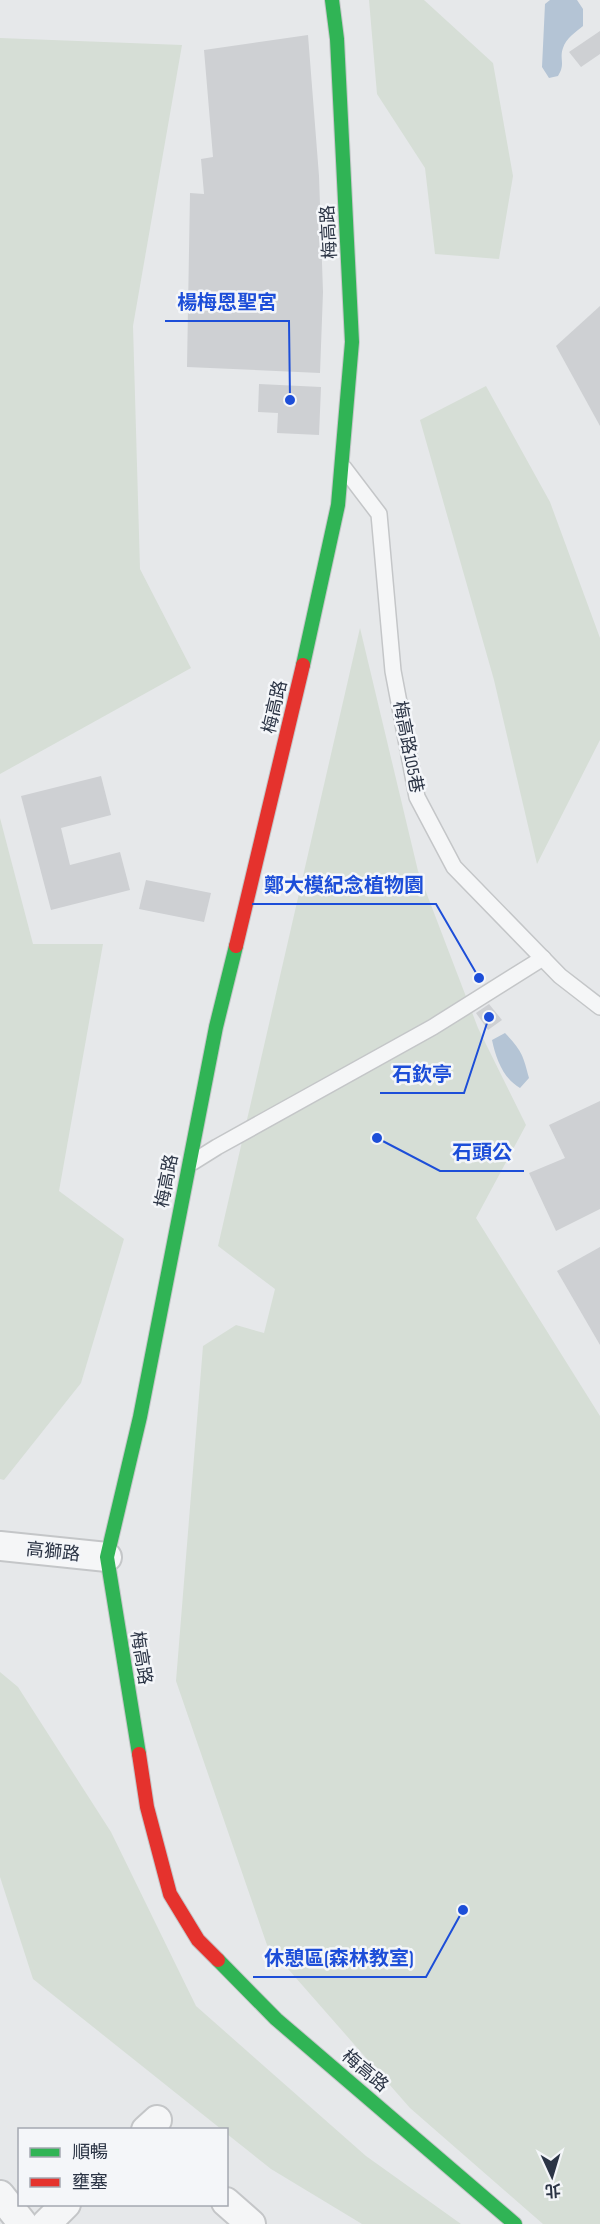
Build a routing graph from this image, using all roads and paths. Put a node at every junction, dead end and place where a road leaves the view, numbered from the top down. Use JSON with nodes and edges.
{"nodes":[{"id":1,"x":332,"y":0,"type":"edge"},
{"id":2,"x":342,"y":465,"type":"junction"},
{"id":3,"x":543,"y":958,"type":"junction"},
{"id":4,"x":600,"y":1007,"type":"edge"},
{"id":5,"x":189,"y":1165,"type":"junction"},
{"id":6,"x":0,"y":1546,"type":"edge"},
{"id":7,"x":107,"y":1557,"type":"junction"},
{"id":8,"x":0,"y":2195,"type":"edge"},
{"id":9,"x":228,"y":2204,"type":"edge"},
{"id":10,"x":65,"y":2206,"type":"edge"},
{"id":11,"x":23,"y":2224,"type":"edge"},
{"id":12,"x":45,"y":2224,"type":"edge"},
{"id":13,"x":251,"y":2224,"type":"edge"},
{"id":14,"x":515,"y":2224,"type":"edge"}],
"edges":[{"from":1,"to":2,"type":"street","name":"梅高路"},
{"from":2,"to":3,"type":"lane","name":"梅高路105巷"},
{"from":2,"to":5,"type":"street","name":"梅高路"},
{"from":3,"to":4,"type":"lane","name":"梅高路105巷"},
{"from":3,"to":5,"type":"lane"},
{"from":5,"to":7,"type":"street","name":"梅高路"},
{"from":6,"to":7,"type":"street","name":"高獅路"},
{"from":7,"to":14,"type":"street","name":"梅高路"},
{"from":8,"to":11,"type":"street"},
{"from":9,"to":13,"type":"street"},
{"from":10,"to":12,"type":"street"}]}
